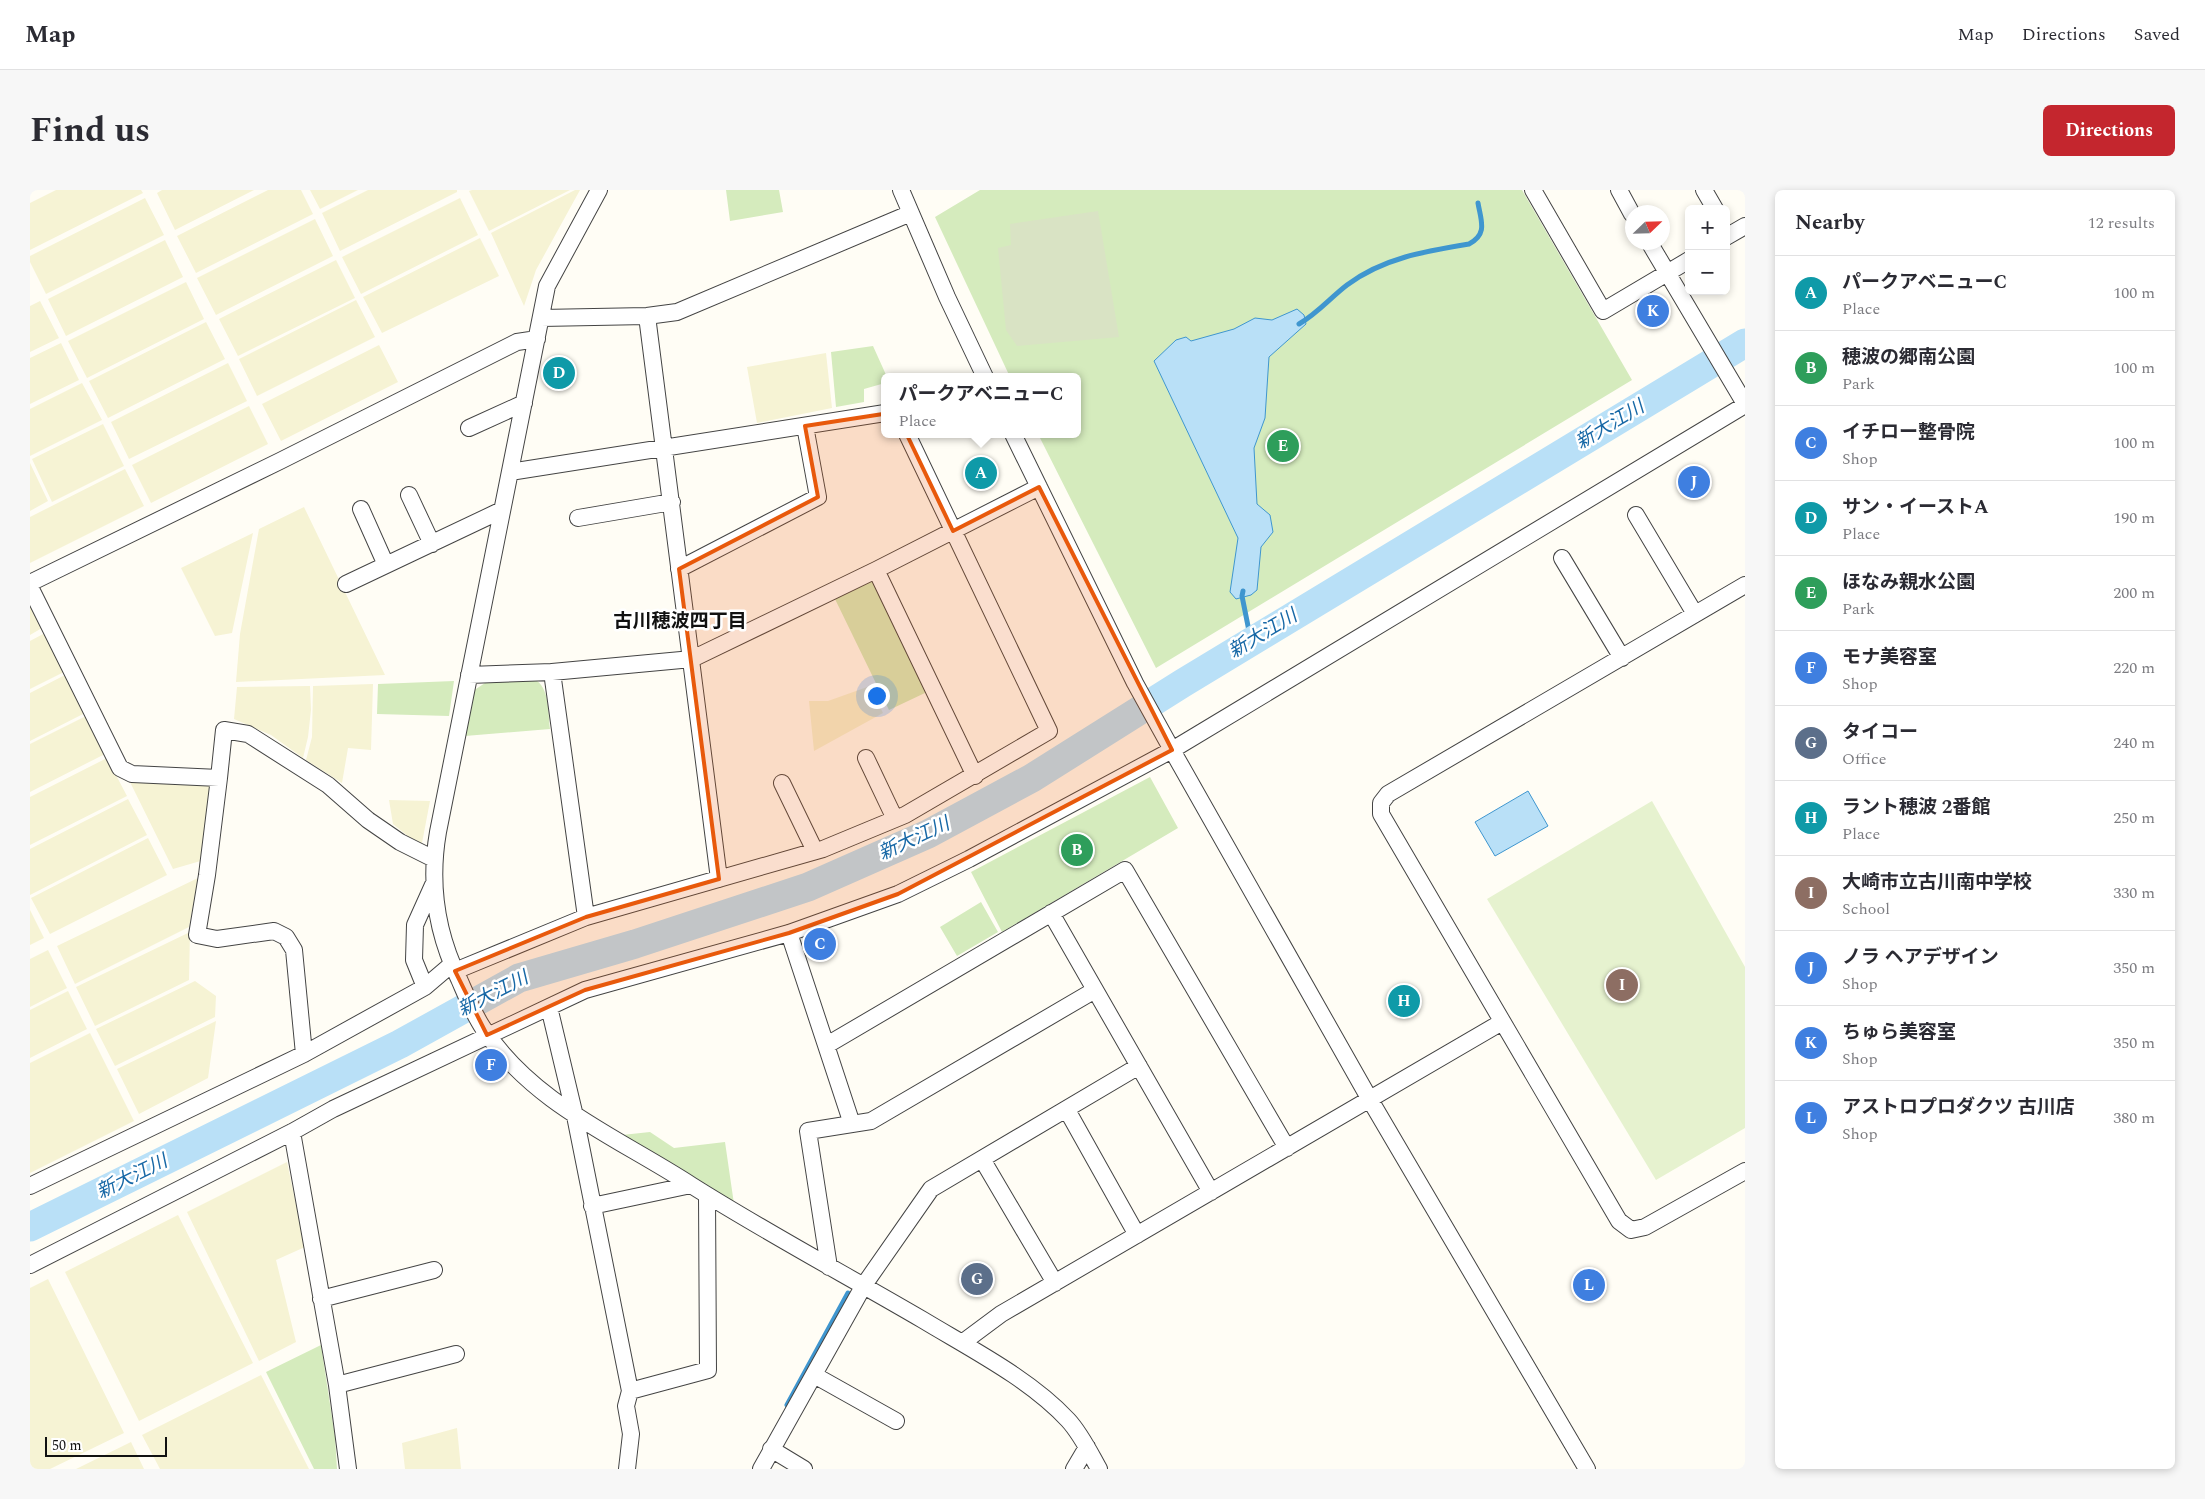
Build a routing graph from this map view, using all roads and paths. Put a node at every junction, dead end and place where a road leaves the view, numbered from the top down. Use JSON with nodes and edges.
{"nodes":[{"id":1,"x":599,"y":190,"type":"edge"},
{"id":2,"x":901,"y":190,"type":"edge"},
{"id":3,"x":1533,"y":190,"type":"edge"},
{"id":4,"x":1619,"y":190,"type":"edge"},
{"id":5,"x":1704,"y":190,"type":"edge"},
{"id":6,"x":1627,"y":205,"type":"edge"},
{"id":7,"x":1712,"y":205,"type":"edge"},
{"id":8,"x":911,"y":213,"type":"junction"},
{"id":9,"x":1745,"y":226,"type":"edge"},
{"id":10,"x":1730,"y":232,"type":"edge"},
{"id":11,"x":1653,"y":250,"type":"edge"},
{"id":12,"x":1685,"y":262,"type":"edge"},
{"id":13,"x":1666,"y":273,"type":"junction"},
{"id":14,"x":648,"y":316,"type":"junction"},
{"id":15,"x":541,"y":318,"type":"junction"},
{"id":16,"x":537,"y":339,"type":"junction"},
{"id":17,"x":983,"y":373,"type":"edge"},
{"id":18,"x":524,"y":403,"type":"junction"},
{"id":19,"x":1745,"y":405,"type":"edge"},
{"id":20,"x":881,"y":414,"type":"edge"},
{"id":21,"x":805,"y":426,"type":"junction"},
{"id":22,"x":469,"y":428,"type":"dead end"},
{"id":23,"x":909,"y":438,"type":"edge"},
{"id":24,"x":1015,"y":438,"type":"edge"},
{"id":25,"x":666,"y":448,"type":"junction"},
{"id":26,"x":510,"y":472,"type":"junction"},
{"id":27,"x":1039,"y":487,"type":"junction"},
{"id":28,"x":409,"y":495,"type":"dead end"},
{"id":29,"x":672,"y":502,"type":"junction"},
{"id":30,"x":361,"y":509,"type":"dead end"},
{"id":31,"x":502,"y":510,"type":"junction"},
{"id":32,"x":1636,"y":515,"type":"dead end"},
{"id":33,"x":578,"y":518,"type":"dead end"},
{"id":34,"x":953,"y":531,"type":"junction"},
{"id":35,"x":432,"y":544,"type":"junction"},
{"id":36,"x":1562,"y":558,"type":"dead end"},
{"id":37,"x":386,"y":565,"type":"junction"},
{"id":38,"x":679,"y":569,"type":"junction"},
{"id":39,"x":876,"y":570,"type":"junction"},
{"id":40,"x":30,"y":583,"type":"edge"},
{"id":41,"x":346,"y":584,"type":"dead end"},
{"id":42,"x":1745,"y":585,"type":"edge"},
{"id":43,"x":30,"y":587,"type":"edge"},
{"id":44,"x":1695,"y":614,"type":"junction"},
{"id":45,"x":1622,"y":658,"type":"junction"},
{"id":46,"x":692,"y":660,"type":"junction"},
{"id":47,"x":552,"y":672,"type":"junction"},
{"id":48,"x":469,"y":675,"type":"junction"},
{"id":49,"x":1172,"y":750,"type":"junction"},
{"id":50,"x":866,"y":758,"type":"dead end"},
{"id":51,"x":975,"y":776,"type":"junction"},
{"id":52,"x":219,"y":778,"type":"junction"},
{"id":53,"x":782,"y":783,"type":"dead end"},
{"id":54,"x":895,"y":819,"type":"junction"},
{"id":55,"x":815,"y":851,"type":"junction"},
{"id":56,"x":434,"y":859,"type":"junction"},
{"id":57,"x":718,"y":880,"type":"junction"},
{"id":58,"x":434,"y":883,"type":"junction"},
{"id":59,"x":1051,"y":914,"type":"junction"},
{"id":60,"x":586,"y":917,"type":"junction"},
{"id":61,"x":789,"y":933,"type":"junction"},
{"id":62,"x":456,"y":973,"type":"junction"},
{"id":63,"x":425,"y":987,"type":"junction"},
{"id":64,"x":1095,"y":990,"type":"junction"},
{"id":65,"x":549,"y":1006,"type":"junction"},
{"id":66,"x":1502,"y":1022,"type":"junction"},
{"id":67,"x":484,"y":1029,"type":"junction"},
{"id":68,"x":827,"y":1045,"type":"junction"},
{"id":69,"x":304,"y":1054,"type":"junction"},
{"id":70,"x":1139,"y":1066,"type":"junction"},
{"id":71,"x":1369,"y":1098,"type":"junction"},
{"id":72,"x":1067,"y":1110,"type":"junction"},
{"id":73,"x":575,"y":1116,"type":"junction"},
{"id":74,"x":852,"y":1124,"type":"junction"},
{"id":75,"x":292,"y":1132,"type":"junction"},
{"id":76,"x":1287,"y":1148,"type":"junction"},
{"id":77,"x":982,"y":1159,"type":"junction"},
{"id":78,"x":1745,"y":1170,"type":"edge"},
{"id":79,"x":691,"y":1185,"type":"junction"},
{"id":80,"x":30,"y":1186,"type":"edge"},
{"id":81,"x":1211,"y":1192,"type":"junction"},
{"id":82,"x":707,"y":1196,"type":"junction"},
{"id":83,"x":592,"y":1206,"type":"junction"},
{"id":84,"x":1137,"y":1235,"type":"junction"},
{"id":85,"x":30,"y":1265,"type":"edge"},
{"id":86,"x":829,"y":1267,"type":"junction"},
{"id":87,"x":434,"y":1270,"type":"dead end"},
{"id":88,"x":1055,"y":1283,"type":"junction"},
{"id":89,"x":864,"y":1285,"type":"junction"},
{"id":90,"x":321,"y":1299,"type":"junction"},
{"id":91,"x":962,"y":1343,"type":"junction"},
{"id":92,"x":456,"y":1354,"type":"dead end"},
{"id":93,"x":814,"y":1375,"type":"junction"},
{"id":94,"x":337,"y":1385,"type":"junction"},
{"id":95,"x":630,"y":1391,"type":"junction"},
{"id":96,"x":896,"y":1421,"type":"dead end"},
{"id":97,"x":1087,"y":1447,"type":"junction"},
{"id":98,"x":772,"y":1450,"type":"junction"},
{"id":99,"x":348,"y":1469,"type":"edge"},
{"id":100,"x":627,"y":1469,"type":"edge"},
{"id":101,"x":761,"y":1469,"type":"edge"},
{"id":102,"x":804,"y":1469,"type":"edge"},
{"id":103,"x":1074,"y":1469,"type":"edge"},
{"id":104,"x":1099,"y":1469,"type":"edge"},
{"id":105,"x":1587,"y":1469,"type":"edge"}],
"edges":[{"from":1,"to":15,"type":"street"},
{"from":2,"to":8,"type":"street"},
{"from":3,"to":13,"type":"street"},
{"from":4,"to":6,"type":"street"},
{"from":5,"to":7,"type":"street"},
{"from":8,"to":14,"type":"street"},
{"from":8,"to":17,"type":"street"},
{"from":9,"to":10,"type":"street"},
{"from":11,"to":13,"type":"street"},
{"from":12,"to":13,"type":"street"},
{"from":13,"to":19,"type":"street"},
{"from":14,"to":15,"type":"street"},
{"from":14,"to":25,"type":"street"},
{"from":15,"to":16,"type":"street"},
{"from":16,"to":18,"type":"street"},
{"from":16,"to":40,"type":"street"},
{"from":18,"to":22,"type":"street"},
{"from":18,"to":26,"type":"street"},
{"from":19,"to":49,"type":"street"},
{"from":20,"to":21,"type":"street"},
{"from":21,"to":25,"type":"street"},
{"from":21,"to":38,"type":"street"},
{"from":23,"to":34,"type":"street"},
{"from":24,"to":27,"type":"street"},
{"from":25,"to":26,"type":"street"},
{"from":25,"to":29,"type":"street"},
{"from":26,"to":31,"type":"street"},
{"from":27,"to":34,"type":"street"},
{"from":27,"to":49,"type":"street"},
{"from":28,"to":35,"type":"street"},
{"from":29,"to":33,"type":"street"},
{"from":29,"to":38,"type":"street"},
{"from":30,"to":37,"type":"street"},
{"from":31,"to":35,"type":"street"},
{"from":31,"to":48,"type":"street"},
{"from":32,"to":44,"type":"street"},
{"from":34,"to":39,"type":"street"},
{"from":34,"to":51,"type":"street"},
{"from":35,"to":37,"type":"street"},
{"from":36,"to":45,"type":"street"},
{"from":37,"to":41,"type":"street"},
{"from":38,"to":46,"type":"street"},
{"from":39,"to":46,"type":"street"},
{"from":39,"to":51,"type":"street"},
{"from":42,"to":44,"type":"street"},
{"from":43,"to":52,"type":"street"},
{"from":44,"to":45,"type":"street"},
{"from":45,"to":66,"type":"street"},
{"from":46,"to":47,"type":"street"},
{"from":46,"to":57,"type":"street"},
{"from":47,"to":48,"type":"street"},
{"from":47,"to":60,"type":"street"},
{"from":48,"to":56,"type":"street"},
{"from":49,"to":61,"type":"street"},
{"from":49,"to":71,"type":"street"},
{"from":50,"to":54,"type":"street"},
{"from":51,"to":54,"type":"street"},
{"from":52,"to":56,"type":"street"},
{"from":52,"to":69,"type":"street"},
{"from":53,"to":55,"type":"street"},
{"from":54,"to":55,"type":"street"},
{"from":55,"to":57,"type":"street"},
{"from":56,"to":58,"type":"street"},
{"from":57,"to":60,"type":"street"},
{"from":58,"to":62,"type":"street"},
{"from":58,"to":63,"type":"street"},
{"from":59,"to":64,"type":"street"},
{"from":59,"to":68,"type":"street"},
{"from":59,"to":76,"type":"street"},
{"from":60,"to":62,"type":"street"},
{"from":61,"to":65,"type":"street"},
{"from":61,"to":68,"type":"street"},
{"from":62,"to":63,"type":"street"},
{"from":62,"to":67,"type":"street"},
{"from":63,"to":69,"type":"street"},
{"from":64,"to":70,"type":"street"},
{"from":64,"to":74,"type":"street"},
{"from":65,"to":67,"type":"street"},
{"from":65,"to":73,"type":"street"},
{"from":66,"to":71,"type":"street"},
{"from":66,"to":78,"type":"street"},
{"from":67,"to":73,"type":"street"},
{"from":67,"to":75,"type":"street"},
{"from":68,"to":74,"type":"street"},
{"from":69,"to":80,"type":"street"},
{"from":70,"to":72,"type":"street"},
{"from":70,"to":81,"type":"street"},
{"from":71,"to":76,"type":"street"},
{"from":71,"to":105,"type":"street"},
{"from":72,"to":77,"type":"street"},
{"from":72,"to":84,"type":"street"},
{"from":73,"to":79,"type":"street"},
{"from":73,"to":83,"type":"street"},
{"from":74,"to":86,"type":"street"},
{"from":75,"to":85,"type":"street"},
{"from":75,"to":90,"type":"street"},
{"from":76,"to":81,"type":"street"},
{"from":77,"to":88,"type":"street"},
{"from":77,"to":89,"type":"street"},
{"from":79,"to":82,"type":"street"},
{"from":79,"to":83,"type":"street"},
{"from":81,"to":84,"type":"street"},
{"from":82,"to":86,"type":"street"},
{"from":82,"to":95,"type":"street"},
{"from":83,"to":95,"type":"street"},
{"from":84,"to":88,"type":"street"},
{"from":86,"to":89,"type":"street"},
{"from":87,"to":90,"type":"street"},
{"from":88,"to":91,"type":"street"},
{"from":89,"to":91,"type":"street"},
{"from":89,"to":93,"type":"street"},
{"from":90,"to":94,"type":"street"},
{"from":91,"to":97,"type":"street"},
{"from":92,"to":94,"type":"street"},
{"from":93,"to":96,"type":"street"},
{"from":93,"to":98,"type":"street"},
{"from":94,"to":99,"type":"street"},
{"from":95,"to":100,"type":"street"},
{"from":97,"to":103,"type":"street"},
{"from":97,"to":104,"type":"street"},
{"from":98,"to":101,"type":"street"},
{"from":98,"to":102,"type":"street"}]}
